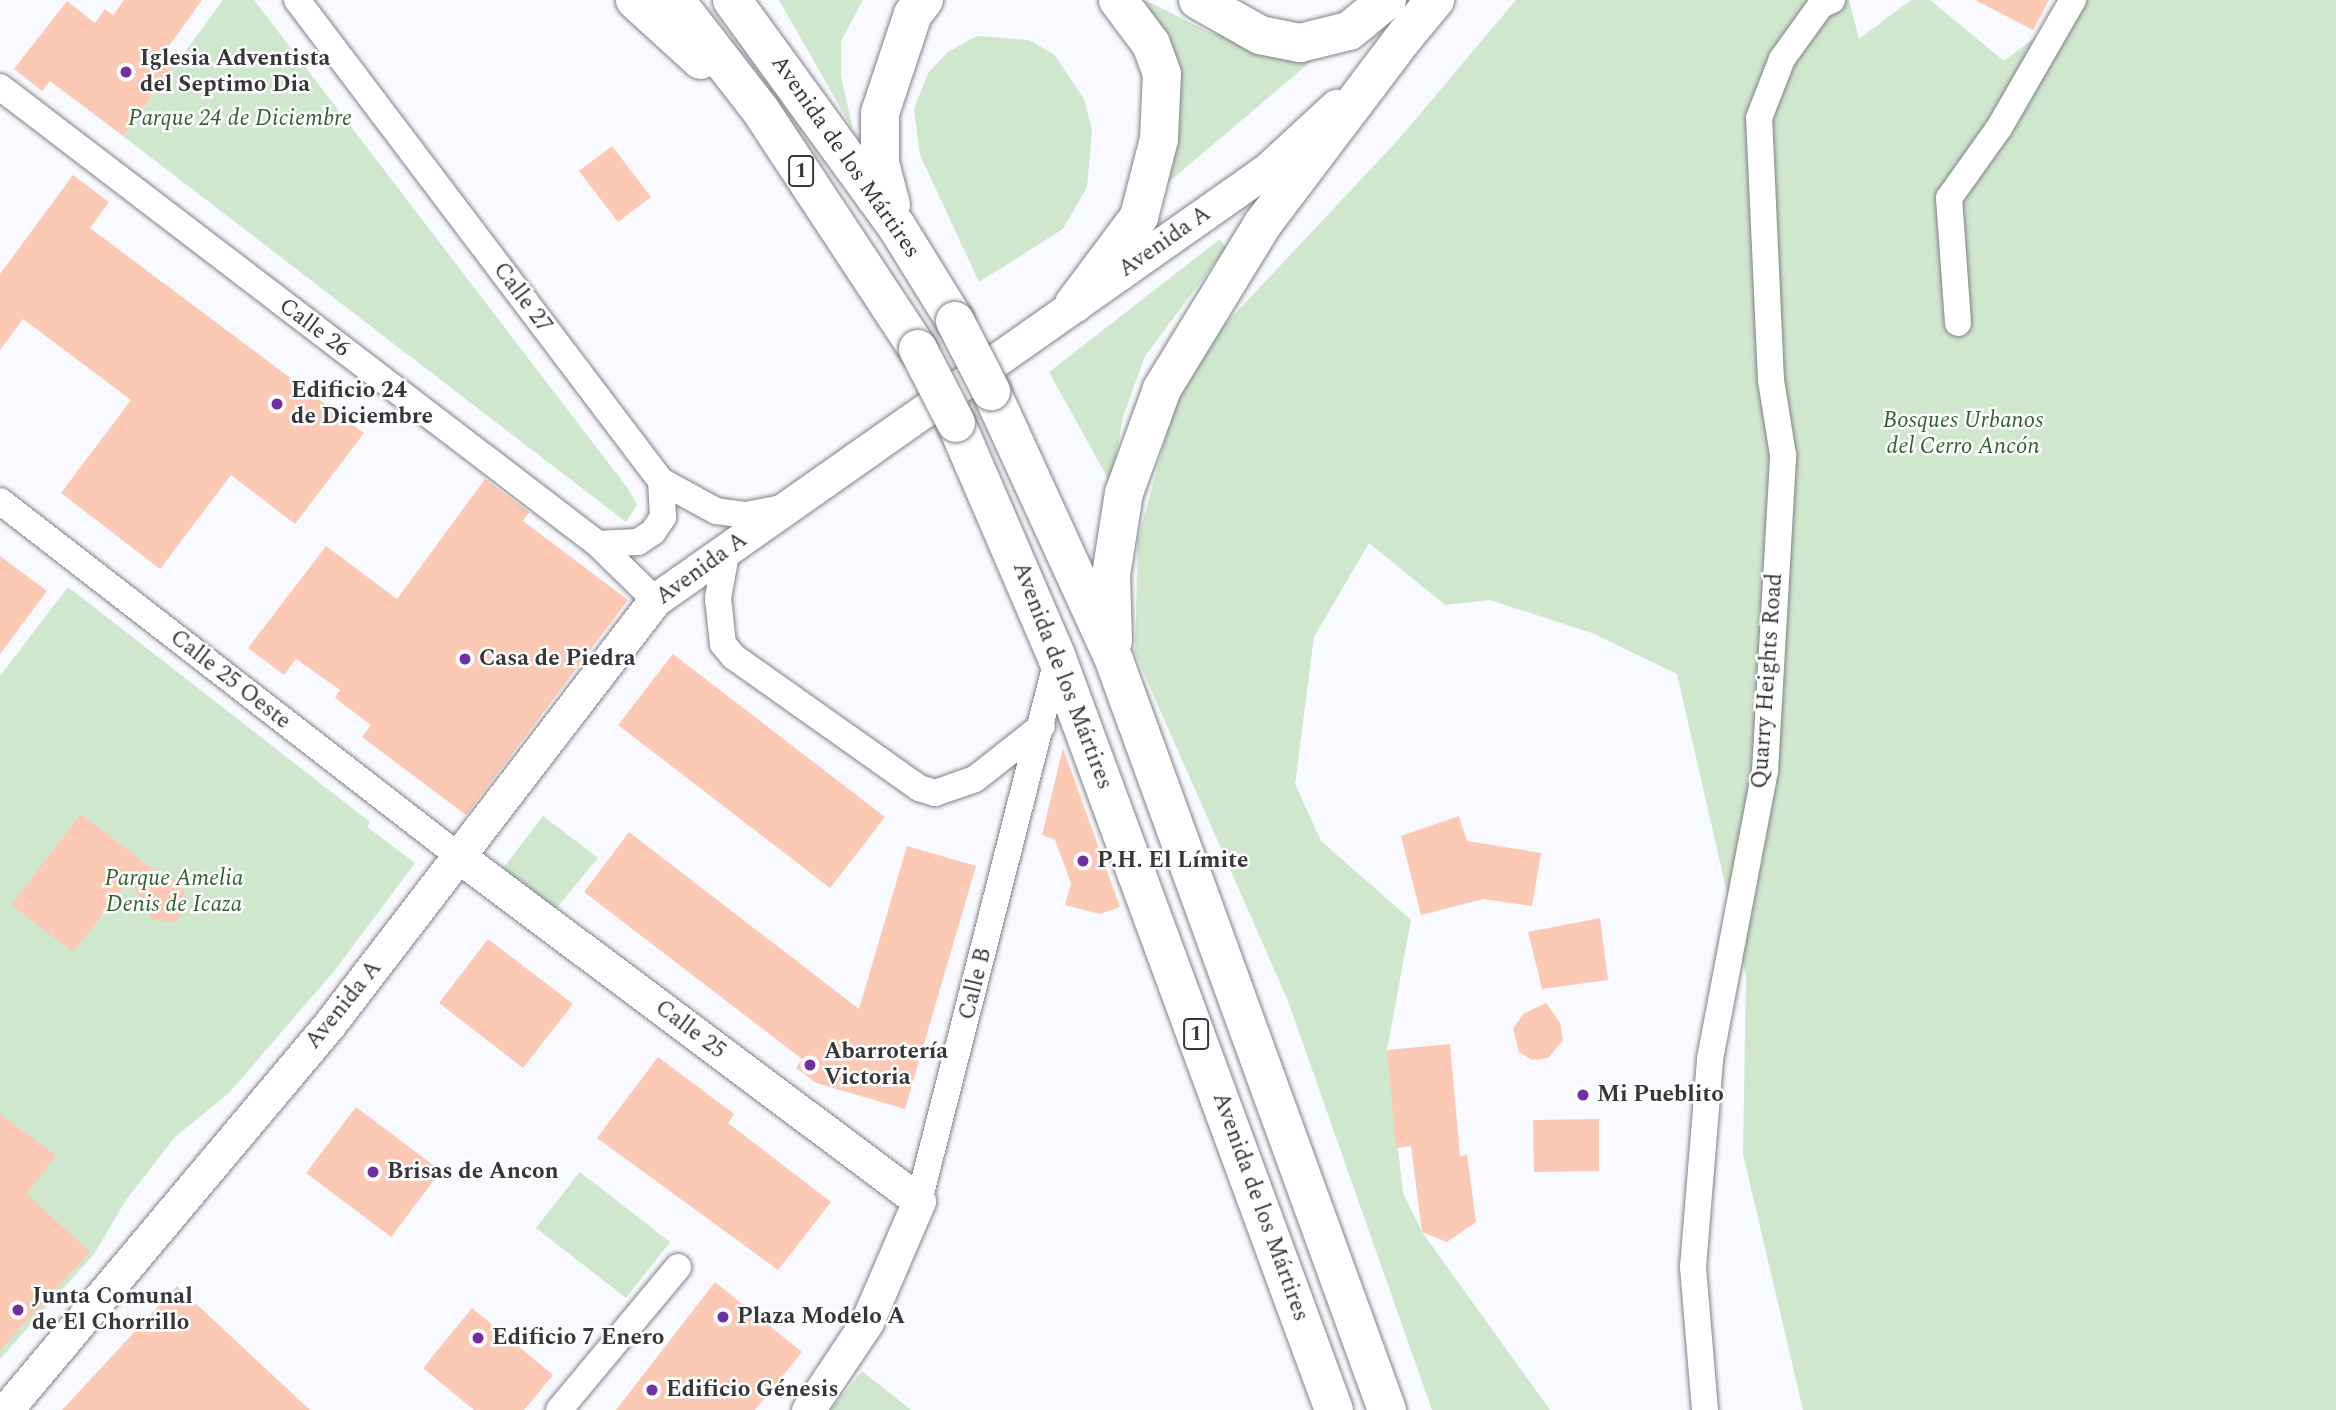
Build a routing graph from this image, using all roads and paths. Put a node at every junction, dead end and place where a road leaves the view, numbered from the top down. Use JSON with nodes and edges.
{"nodes":[{"id":1,"x":297,"y":0,"type":"edge"},
{"id":2,"x":635,"y":0,"type":"edge"},
{"id":3,"x":675,"y":0,"type":"edge"},
{"id":4,"x":732,"y":0,"type":"edge"},
{"id":5,"x":924,"y":0,"type":"edge"},
{"id":6,"x":1118,"y":0,"type":"edge"},
{"id":7,"x":1198,"y":0,"type":"edge"},
{"id":8,"x":1387,"y":0,"type":"edge"},
{"id":9,"x":1435,"y":0,"type":"edge"},
{"id":10,"x":2073,"y":0,"type":"edge"},
{"id":11,"x":1824,"y":2,"type":"edge"},
{"id":12,"x":1405,"y":36,"type":"junction"},
{"id":13,"x":0,"y":88,"type":"edge"},
{"id":14,"x":761,"y":111,"type":"junction"},
{"id":15,"x":897,"y":228,"type":"junction"},
{"id":16,"x":1074,"y":304,"type":"junction"},
{"id":17,"x":1958,"y":323,"type":"dead end"},
{"id":18,"x":661,"y":481,"type":"junction"},
{"id":19,"x":0,"y":501,"type":"edge"},
{"id":20,"x":794,"y":503,"type":"junction"},
{"id":21,"x":598,"y":544,"type":"junction"},
{"id":22,"x":727,"y":549,"type":"junction"},
{"id":23,"x":655,"y":600,"type":"junction"},
{"id":24,"x":1057,"y":658,"type":"junction"},
{"id":25,"x":1114,"y":660,"type":"junction"},
{"id":26,"x":1042,"y":726,"type":"junction"},
{"id":27,"x":461,"y":858,"type":"junction"},
{"id":28,"x":919,"y":1201,"type":"junction"},
{"id":29,"x":678,"y":1267,"type":"dead end"},
{"id":30,"x":6,"y":1410,"type":"edge"},
{"id":31,"x":559,"y":1410,"type":"edge"},
{"id":32,"x":808,"y":1410,"type":"edge"},
{"id":33,"x":1334,"y":1410,"type":"edge"},
{"id":34,"x":1387,"y":1410,"type":"edge"},
{"id":35,"x":1705,"y":1410,"type":"edge"}],
"edges":[{"from":1,"to":18,"type":"street","name":"Calle 27"},
{"from":2,"to":14,"type":"main road"},
{"from":3,"to":14,"type":"main road","name":"Avenida de los Mártires","number":"1"},
{"from":4,"to":15,"type":"main road","name":"Avenida de los Mártires","number":"1"},
{"from":5,"to":15,"type":"main road"},
{"from":6,"to":16,"type":"main road"},
{"from":7,"to":8,"type":"main road"},
{"from":9,"to":12,"type":"main road"},
{"from":10,"to":17,"type":"street"},
{"from":11,"to":35,"type":"street","name":"Quarry Heights Road"},
{"from":12,"to":16,"type":"street","name":"Avenida A"},
{"from":12,"to":25,"type":"main road"},
{"from":13,"to":21,"type":"street","name":"Calle 26"},
{"from":14,"to":24,"type":"main road","name":"Avenida de los Mártires","number":"1","bridge":true},
{"from":15,"to":25,"type":"main road","name":"Avenida de los Mártires","number":"1","bridge":true},
{"from":16,"to":20,"type":"street","name":"Avenida A"},
{"from":18,"to":20,"type":"street","name":"Calle 27"},
{"from":18,"to":21,"type":"street"},
{"from":19,"to":27,"type":"street","name":"Calle 25 Oeste"},
{"from":20,"to":22,"type":"street","name":"Avenida A"},
{"from":21,"to":23,"type":"street","name":"Calle 26"},
{"from":22,"to":23,"type":"street","name":"Avenida A"},
{"from":22,"to":26,"type":"street"},
{"from":23,"to":27,"type":"street","name":"Avenida A"},
{"from":24,"to":26,"type":"street","name":"Calle B"},
{"from":24,"to":33,"type":"main road","name":"Avenida de los Mártires","number":"1"},
{"from":25,"to":34,"type":"main road","name":"Avenida de los Mártires","number":"1"},
{"from":26,"to":28,"type":"street","name":"Calle B"},
{"from":27,"to":28,"type":"street","name":"Calle 25"},
{"from":27,"to":30,"type":"street","name":"Avenida A"},
{"from":28,"to":32,"type":"street","name":"Calle B"},
{"from":29,"to":31,"type":"street"}]}
